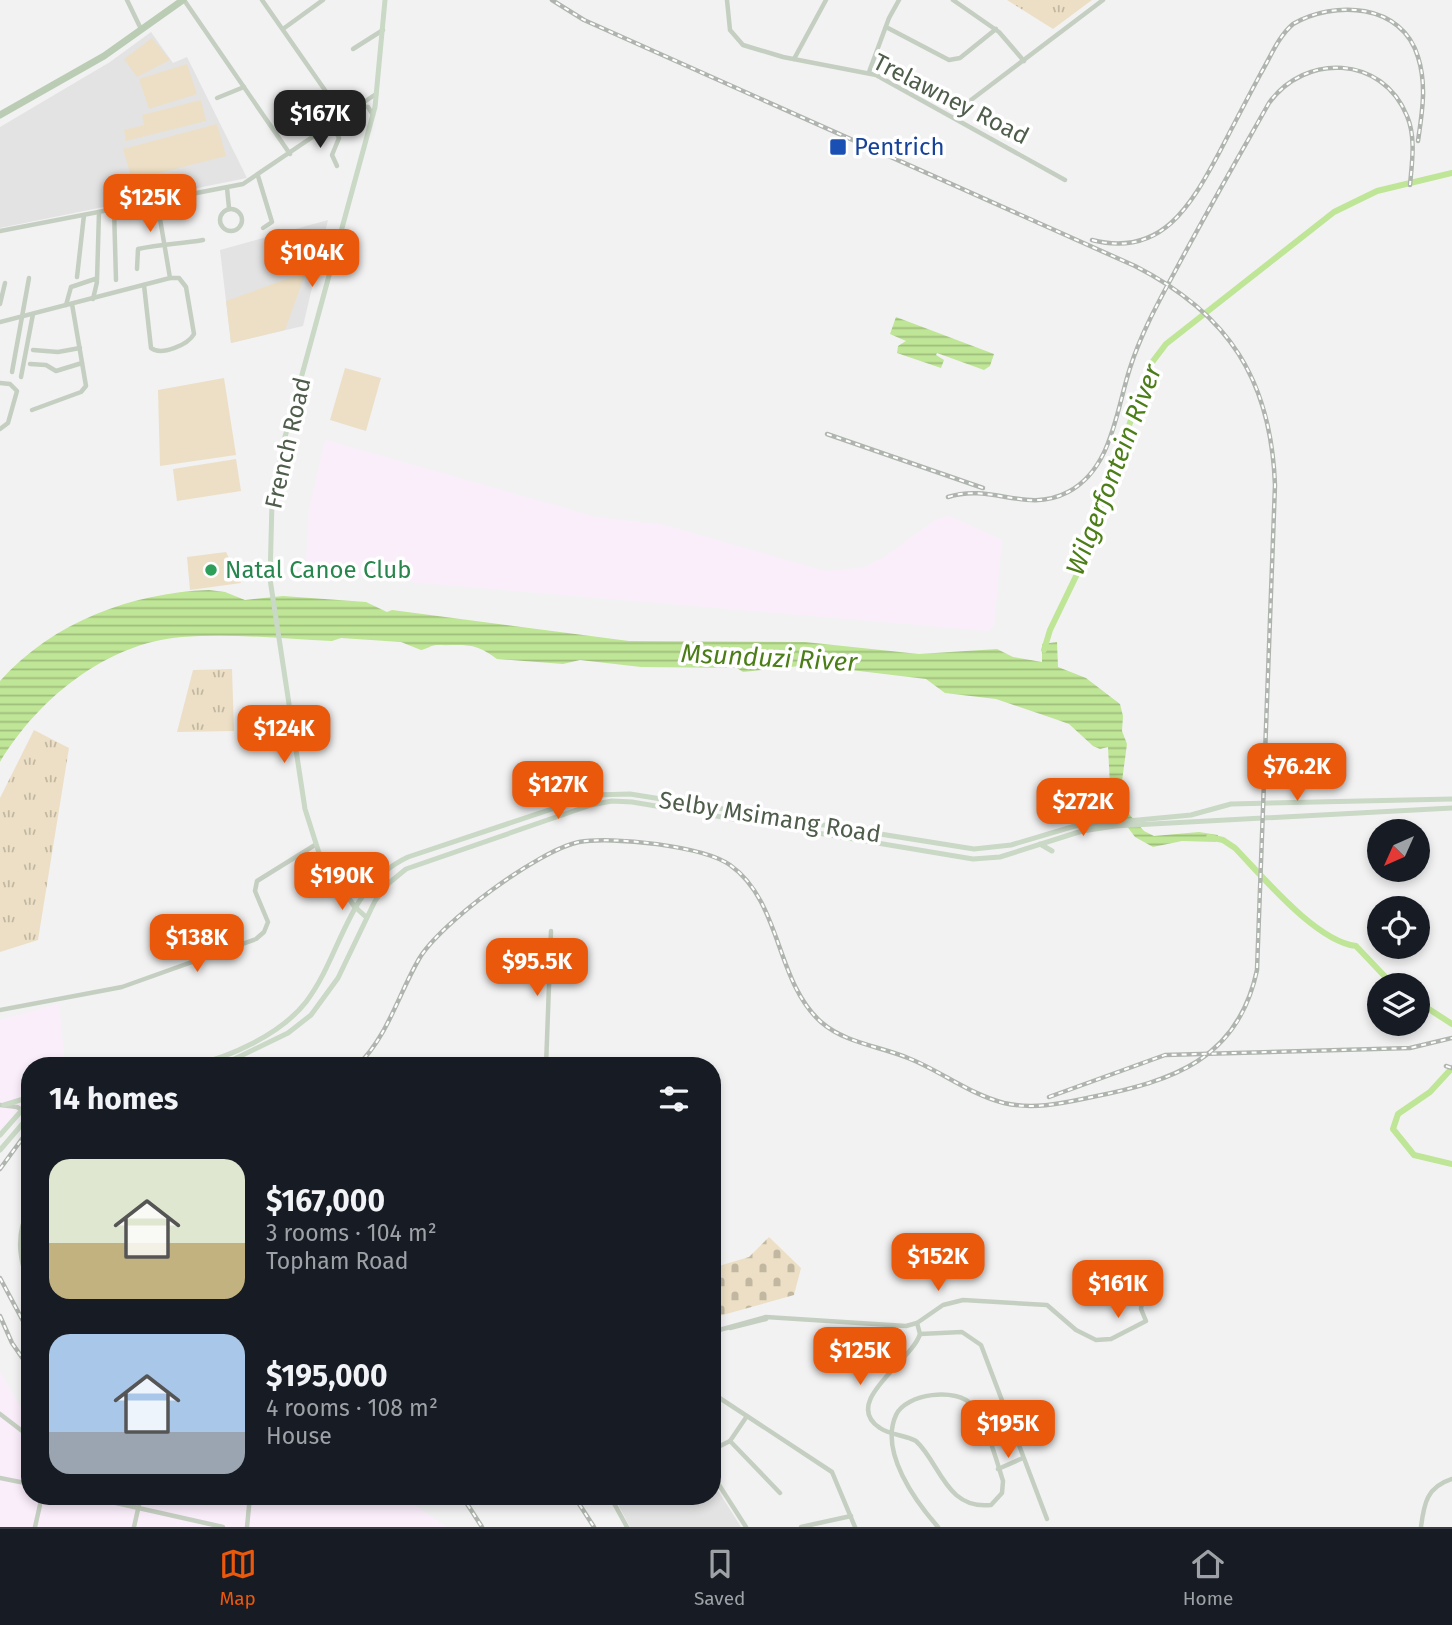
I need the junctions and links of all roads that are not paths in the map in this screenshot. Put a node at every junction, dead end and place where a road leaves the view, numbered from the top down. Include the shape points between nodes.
1 (127, 0) edge
2 (177, 0) edge
3 (183, 0) edge
4 (262, 0) edge
5 (323, 0) edge
6 (385, 0) edge
7 (727, 0) edge
8 (826, 0) edge
9 (899, 0) edge
10 (953, 0) edge
11 (1103, 0) edge
12 (886, 27) junction
13 (140, 28) junction
14 (283, 29) junction
15 (996, 29) junction
16 (383, 30) junction
17 (353, 49) dead end
18 (794, 59) junction
19 (1024, 61) junction
20 (869, 72) junction
21 (244, 87) junction
22 (378, 93) junction
23 (217, 98) dead end
24 (357, 107) junction
25 (0, 113) edge
26 (343, 116) junction
27 (373, 116) junction
28 (955, 117) junction
29 (332, 124) junction
30 (290, 154) junction
31 (337, 166) dead end
32 (258, 176) junction
33 (1065, 180) dead end
34 (227, 188) junction
35 (157, 201) junction
36 (229, 208) junction
37 (114, 209) junction
38 (99, 212) junction
39 (84, 215) junction
40 (263, 228) dead end
41 (0, 231) edge
42 (203, 240) dead end
43 (164, 244) junction
44 (137, 269) dead end
45 (78, 277) dead end
46 (29, 278) dead end
47 (170, 278) junction
48 (97, 280) junction
49 (116, 281) dead end
50 (5, 283) dead end
51 (144, 285) junction
52 (93, 299) junction
53 (0, 304) edge
54 (69, 305) junction
55 (33, 314) junction
56 (21, 317) junction
57 (0, 322) edge
58 (80, 348) junction
59 (33, 350) dead end
60 (82, 363) junction
61 (30, 364) dead end
62 (12, 372) dead end
63 (21, 377) dead end
64 (0, 383) edge
65 (32, 410) dead end
66 (0, 429) edge
67 (1452, 799) edge
68 (1452, 808) edge
69 (1142, 822) junction
70 (1113, 823) junction
71 (1047, 833) junction
72 (1069, 835) junction
73 (1040, 844) junction
74 (315, 845) junction
75 (1052, 851) dead end
76 (340, 886) junction
77 (368, 887) junction
78 (354, 906) junction
79 (366, 917) junction
80 (551, 931) dead end
81 (0, 1010) edge
82 (219, 1057) edge
83 (238, 1057) edge
84 (546, 1057) edge
85 (4, 1105) edge
86 (21, 1111) edge
87 (13, 1119) junction
88 (21, 1126) edge
89 (0, 1135) edge
90 (0, 1150) edge
91 (21, 1234) edge
92 (21, 1255) edge
93 (1142, 1301) dead end
94 (917, 1323) junction
95 (721, 1330) edge
96 (920, 1334) junction
97 (721, 1399) edge
98 (747, 1416) junction
99 (0, 1417) edge
100 (21, 1431) edge
101 (894, 1433) junction
102 (730, 1441) junction
103 (721, 1446) edge
104 (1023, 1458) junction
105 (998, 1469) junction
106 (0, 1478) edge
107 (1452, 1479) edge
108 (21, 1482) edge
109 (721, 1488) edge
110 (780, 1493) dead end
111 (40, 1505) edge
112 (126, 1505) edge
113 (140, 1505) edge
114 (249, 1505) edge
115 (615, 1505) edge
116 (139, 1508) junction
117 (851, 1516) junction
118 (1046, 1519) dead end
119 (35, 1527) edge
120 (134, 1527) edge
121 (223, 1527) edge
122 (247, 1527) edge
123 (627, 1527) edge
124 (746, 1527) edge
125 (802, 1527) edge
126 (855, 1527) edge
127 (938, 1527) edge
128 (1421, 1527) edge

1 - 13 street
2 - 13 main road
3 - 13 main road
3 - 21 street
4 - 14 street
5 - 14 street
6 - 16 main road, French Road
7 - 18 street, Trelawney Road via 728,24 738,42
8 - 18 street
9 - 12 street
10 - 15 street
11 - 19 street
12 - 15 street via 949,60 960,58
12 - 20 street
13 - 25 main road via 104,56
14 - 26 street
15 - 19 street
16 - 17 street
16 - 22 main road, French Road
18 - 20 street, Trelawney Road
19 - 28 street
20 - 28 street, Trelawney Road
21 - 23 street
21 - 30 street
22 - 24 street
22 - 27 main road, French Road
24 - 26 street
24 - 27 street via 368,107
26 - 29 street
27 - 74 main road, French Road via 276,477 269,531 280,652 304,810
28 - 33 street, Trelawney Road
29 - 30 street
29 - 31 street via 339,138 332,155
30 - 32 street
32 - 34 street
32 - 40 street via 272,222
34 - 35 street
34 - 36 street
35 - 37 street
35 - 43 street
36 - 36 street via 237,210 240,226 228,232 221,212
37 - 38 street
37 - 49 street
38 - 39 street
38 - 48 street
39 - 41 street
39 - 45 street
42 - 43 street
43 - 44 street via 138,249
43 - 47 street
46 - 56 street
47 - 51 street
47 - 51 street via 179,278 186,287 194,336 159,351 151,348
48 - 52 street
48 - 54 street via 71,287
50 - 53 street
51 - 52 street
52 - 54 street
54 - 55 street
54 - 58 street
55 - 56 street
55 - 63 street
56 - 57 street
56 - 62 street
58 - 59 street
58 - 60 street
60 - 61 street via 57,371
60 - 65 street via 84,390
64 - 66 street via 17,391 8,423
67 - 69 main road, Selby Msimang Road via 1231,804
68 - 69 main road, Selby Msimang Road
69 - 70 main road, Selby Msimang Road
70 - 71 main road, Selby Msimang Road
70 - 72 main road, Selby Msimang Road
71 - 72 main road
71 - 77 main road, Selby Msimang Road via 999,848 974,849 612,793 581,799 408,857
72 - 73 main road, Selby Msimang Road
73 - 75 main road
73 - 79 main road, Selby Msimang Road via 1000,857 973,859 612,801 414,865 389,883
74 - 76 main road, French Road
74 - 81 street via 257,881 255,891 268,922 256,939 122,987
76 - 77 main road
76 - 78 main road, French Road
77 - 78 main road, Selby Msimang Road
78 - 79 main road, French Road
78 - 82 main road, Selby Msimang Road via 320,979 299,1010 270,1033
79 - 83 main road, Selby Msimang Road via 338,978 311,1015
80 - 84 street
85 - 87 main road
86 - 87 main road
87 - 89 main road
88 - 90 main road
91 - 92 street
93 - 94 street via 1146,1321 1111,1339 1085,1337 1047,1305 963,1300 943,1305
94 - 95 street via 901,1326 770,1317
94 - 96 street
96 - 101 street via 913,1350 868,1399 871,1419
96 - 104 street via 962,1332 977,1340
97 - 98 street
98 - 102 street
98 - 117 street via 832,1472
99 - 100 street
101 - 105 street via 916,1441 941,1480 970,1502 987,1505 998,1500 1003,1488
101 - 105 street via 894,1419 901,1408 938,1394 954,1394 973,1406
101 - 127 street via 902,1479
102 - 103 street
102 - 110 street
104 - 105 street
104 - 118 street
106 - 108 street
107 - 128 street via 1431,1490
109 - 124 street
111 - 119 street
112 - 116 street
113 - 116 street
114 - 122 street
115 - 123 street
116 - 120 street
116 - 121 street
117 - 125 street
117 - 126 street

